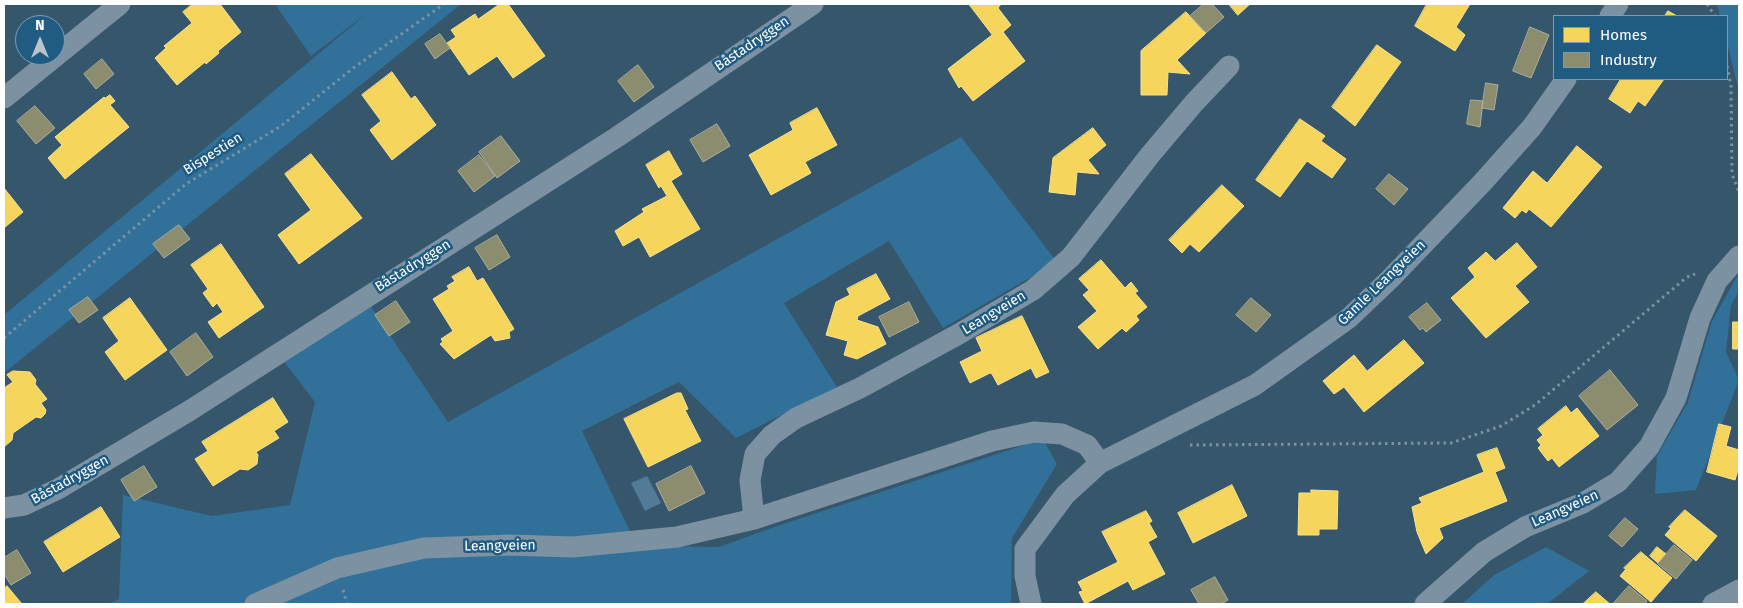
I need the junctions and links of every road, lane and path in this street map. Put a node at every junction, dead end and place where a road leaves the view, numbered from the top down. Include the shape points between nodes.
1 (120, 4) edge
2 (444, 4) edge
3 (813, 4) edge
4 (1618, 4) edge
5 (1707, 4) edge
6 (1611, 15) edge
7 (1714, 15) edge
8 (1230, 66) dead end
9 (1728, 71) edge
10 (1565, 80) edge
11 (4, 98) edge
12 (1739, 192) edge
13 (1733, 262) edge
14 (4, 338) edge
15 (1158, 435) junction
16 (1100, 463) junction
17 (4, 508) edge
18 (754, 519) junction
19 (1739, 590) edge
20 (255, 604) edge
21 (1031, 604) edge
22 (1425, 604) edge
23 (1713, 604) edge

1 - 11 street
2 - 14 path, Bispestien via 352,69 281,126 186,184
3 - 17 street, Båstadryggen via 617,137 188,411 58,489 24,505
4 - 6 street
5 - 7 path
8 - 18 street, Leangveien via 1150,155 1071,258 1033,290 876,379 796,418 772,435 755,454 750,480
9 - 12 path via 1732,174
10 - 15 street, Gamle Leangveien via 1532,127 1482,183 1349,318 1255,385
13 - 15 path via 1687,277 1535,405 1500,426 1451,443 1164,445
13 - 22 street, Leangveien via 1717,280 1700,318 1676,398 1649,447 1618,482 1583,503 1525,527 1484,552
15 - 16 street, Gamle Leangveien
16 - 18 street, Leangveien via 1087,445 1062,434 1034,432 992,441
16 - 21 street via 1064,495 1025,549 1025,576
18 - 20 street, Leangveien via 677,537 572,547 510,544 424,548 337,568
19 - 23 street

